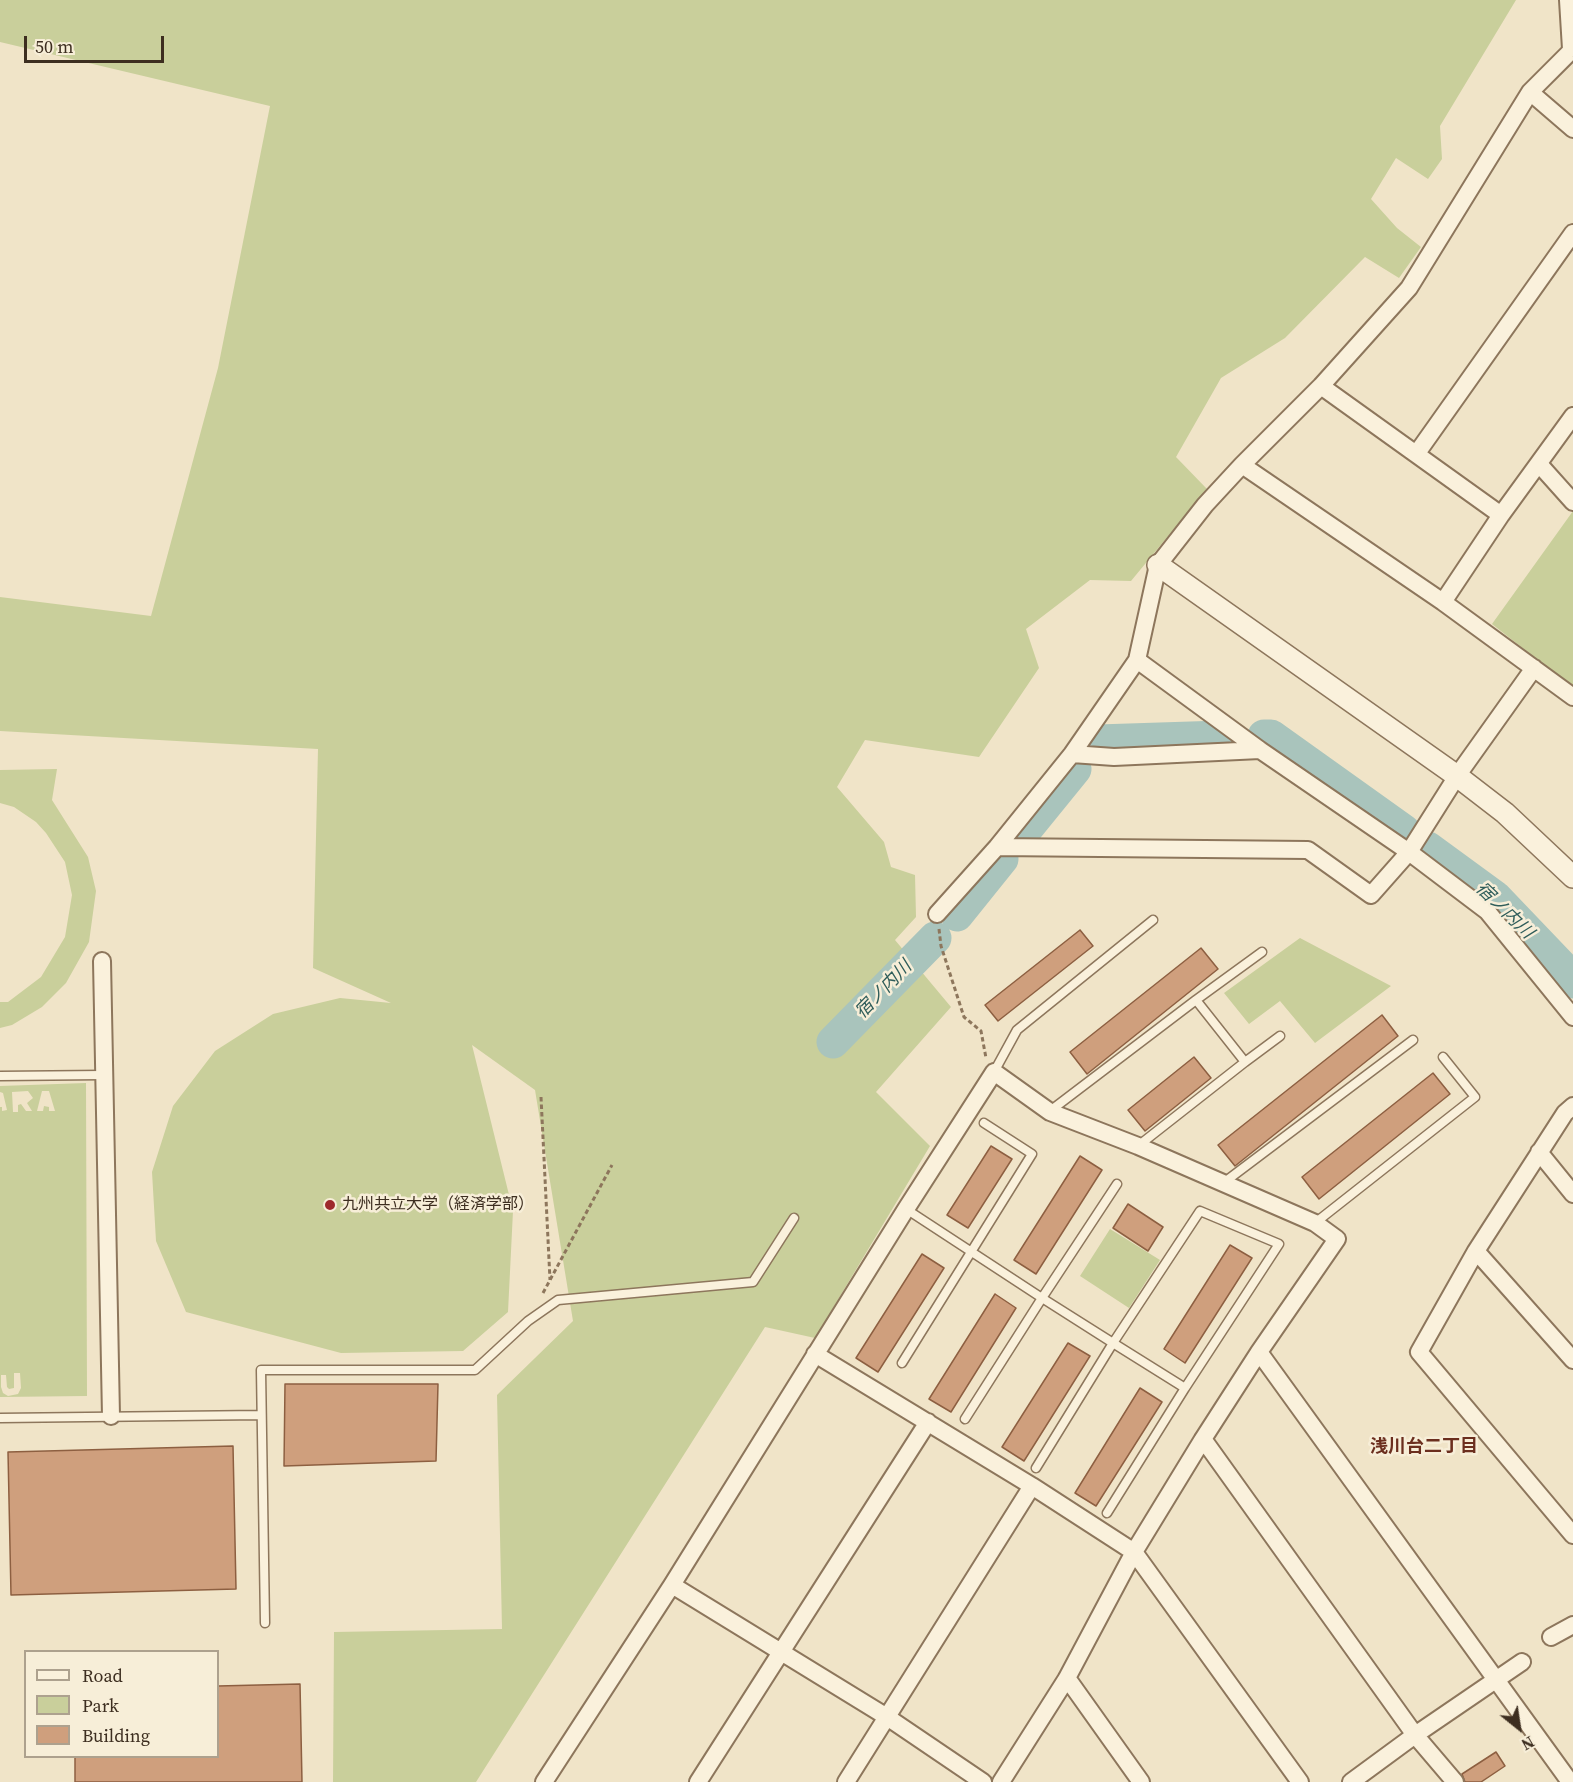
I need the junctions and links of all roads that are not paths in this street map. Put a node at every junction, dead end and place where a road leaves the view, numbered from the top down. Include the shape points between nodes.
1 (1568, 0) edge
2 (1572, 49) edge
3 (1530, 92) junction
4 (1573, 129) edge
5 (1573, 233) edge
6 (1321, 386) junction
7 (1573, 416) edge
8 (1417, 453) junction
9 (1539, 464) junction
10 (1242, 465) junction
11 (1573, 502) edge
12 (1501, 515) junction
13 (1158, 565) junction
14 (1443, 602) junction
15 (1137, 660) junction
16 (1534, 668) junction
17 (1573, 697) edge
18 (1260, 750) junction
19 (1072, 754) junction
20 (1457, 776) junction
21 (997, 847) junction
22 (1409, 852) junction
23 (1573, 877) edge
24 (937, 914) dead end
25 (1153, 920) dead end
26 (1262, 952) dead end
27 (102, 961) dead end
28 (1196, 1000) junction
29 (1573, 1017) edge
30 (1280, 1036) dead end
31 (1413, 1040) dead end
32 (1443, 1057) dead end
33 (1245, 1062) junction
34 (994, 1072) junction
35 (103, 1075) junction
36 (0, 1076) edge
37 (1573, 1106) edge
38 (1050, 1112) junction
39 (984, 1124) dead end
40 (1138, 1146) junction
41 (1539, 1152) junction
42 (1117, 1184) dead end
43 (1222, 1184) junction
44 (1573, 1194) edge
45 (906, 1209) junction
46 (794, 1218) dead end
47 (1315, 1223) junction
48 (1476, 1251) junction
49 (972, 1252) junction
50 (1042, 1298) junction
51 (1113, 1343) junction
52 (1259, 1352) junction
53 (815, 1354) junction
54 (1573, 1360) edge
55 (902, 1363) dead end
56 (1185, 1388) junction
57 (261, 1414) junction
58 (111, 1416) junction
59 (0, 1418) edge
60 (965, 1419) dead end
61 (928, 1422) junction
62 (1203, 1439) junction
63 (1035, 1468) dead end
64 (1032, 1486) junction
65 (1107, 1513) dead end
66 (1573, 1535) edge
67 (1134, 1552) junction
68 (672, 1585) junction
69 (265, 1623) dead end
70 (1573, 1624) edge
71 (1551, 1637) dead end
72 (781, 1651) junction
73 (1522, 1662) dead end
74 (1066, 1678) junction
75 (1495, 1680) junction
76 (887, 1717) junction
77 (1414, 1735) junction
78 (544, 1782) edge
79 (698, 1782) edge
80 (846, 1782) edge
81 (983, 1782) edge
82 (1001, 1782) edge
83 (1141, 1782) edge
84 (1300, 1782) edge
85 (1351, 1782) edge
86 (1455, 1782) edge
87 (1570, 1782) edge

1 - 2 street
2 - 3 street
3 - 4 street
3 - 6 street via 1408,288
5 - 8 street
6 - 8 street
6 - 10 street
7 - 9 street
8 - 12 street
9 - 11 street
9 - 12 street
10 - 13 street
10 - 14 street
12 - 14 street
13 - 15 street
13 - 20 street
14 - 16 street
15 - 18 street
15 - 19 street
16 - 17 street
16 - 20 street
18 - 19 street via 1114,757
18 - 22 street
19 - 21 street
20 - 22 street
20 - 23 street via 1505,813
21 - 22 street via 1308,850 1371,896
21 - 24 street
22 - 29 street via 1488,911
25 - 34 lane via 1017,1030
26 - 28 lane
27 - 35 street
28 - 33 lane
28 - 38 lane
30 - 33 lane
31 - 43 lane
32 - 47 lane via 1475,1096
33 - 40 lane
34 - 38 street
34 - 45 street
35 - 36 lane
35 - 58 street
37 - 41 street
38 - 40 street
39 - 49 lane via 1032,1154
40 - 43 street
41 - 44 street
41 - 48 street
42 - 50 lane
43 - 47 street
45 - 49 lane
45 - 53 street
46 - 57 lane via 753,1282 558,1300 528,1321 475,1370 261,1370
47 - 52 street via 1337,1239
48 - 54 street
48 - 66 street via 1419,1352
49 - 50 lane
49 - 55 lane
50 - 51 lane
50 - 60 lane
51 - 56 lane
51 - 56 lane via 1200,1211 1279,1244
51 - 63 lane
52 - 62 street
52 - 75 street
53 - 61 street
53 - 68 street
56 - 65 lane
57 - 58 lane
57 - 69 lane
58 - 59 lane
61 - 64 street
61 - 72 street
62 - 67 street
62 - 77 street
64 - 67 street
64 - 76 street
67 - 74 street
67 - 84 street
68 - 72 street
68 - 78 street
70 - 71 street
72 - 76 street
72 - 79 street
73 - 75 street
74 - 82 street
74 - 83 street
75 - 77 street
75 - 87 street
76 - 80 street
76 - 81 street
77 - 85 street
77 - 86 street

